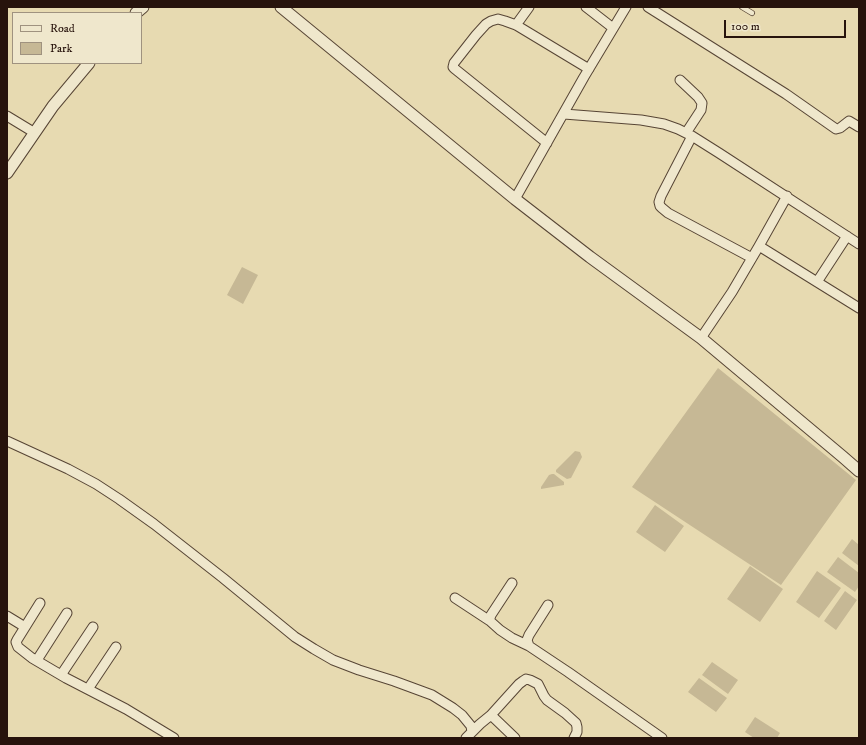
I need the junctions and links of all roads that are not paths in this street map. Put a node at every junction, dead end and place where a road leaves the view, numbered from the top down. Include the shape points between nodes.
1 (281, 7) edge
2 (529, 7) edge
3 (586, 7) edge
4 (626, 7) edge
5 (639, 7) edge
6 (648, 7) edge
7 (742, 7) edge
8 (752, 13) dead end
9 (516, 25) junction
10 (666, 26) dead end
11 (613, 28) junction
12 (88, 64) edge
13 (589, 69) junction
14 (680, 80) dead end
15 (564, 114) junction
16 (7, 116) edge
17 (859, 127) edge
18 (35, 133) junction
19 (689, 135) junction
20 (547, 143) junction
21 (7, 173) edge
22 (787, 196) junction
23 (515, 200) junction
24 (847, 236) junction
25 (859, 244) edge
26 (759, 246) junction
27 (752, 258) junction
28 (817, 282) junction
29 (859, 308) edge
30 (701, 338) junction
31 (7, 441) edge
32 (859, 471) edge
33 (512, 583) dead end
34 (455, 598) dead end
35 (40, 603) dead end
36 (548, 605) dead end
37 (67, 613) dead end
38 (7, 616) edge
39 (490, 621) junction
40 (25, 627) junction
41 (93, 627) dead end
42 (528, 646) junction
43 (116, 647) dead end
44 (36, 660) junction
45 (61, 675) junction
46 (88, 689) junction
47 (491, 715) junction
48 (469, 735) edge
49 (174, 738) edge
50 (515, 738) edge
51 (574, 738) edge
52 (662, 738) edge

1 - 23 street
2 - 9 street
3 - 11 street
4 - 11 street
5 - 10 street
6 - 17 street via 786,94 836,129 849,121
7 - 8 lane
9 - 13 street
9 - 20 street via 498,19 486,24 453,67
11 - 13 street
12 - 18 street via 53,106
13 - 15 street
14 - 19 street via 702,103
15 - 19 street via 641,120 664,124
15 - 20 street
16 - 18 street
18 - 21 street
19 - 22 street
19 - 27 street via 661,196 660,206 668,213
20 - 23 street
22 - 24 street
22 - 26 street
23 - 30 street
24 - 25 street
24 - 28 street
26 - 27 street
26 - 28 street
27 - 30 street
28 - 29 street
30 - 32 street
31 - 48 street via 68,469 120,499 314,650 359,670 432,695 454,708 471,726
33 - 39 street via 491,615
34 - 39 street
35 - 40 street
36 - 42 street via 529,635
37 - 44 street
38 - 40 street
39 - 42 street via 512,638
40 - 44 street via 16,645
41 - 45 street
42 - 52 street
43 - 46 street
44 - 45 street
45 - 46 street
46 - 49 street
47 - 48 street
47 - 50 street
47 - 51 street via 519,684 526,679 530,680 538,684 547,700 576,723 578,727

